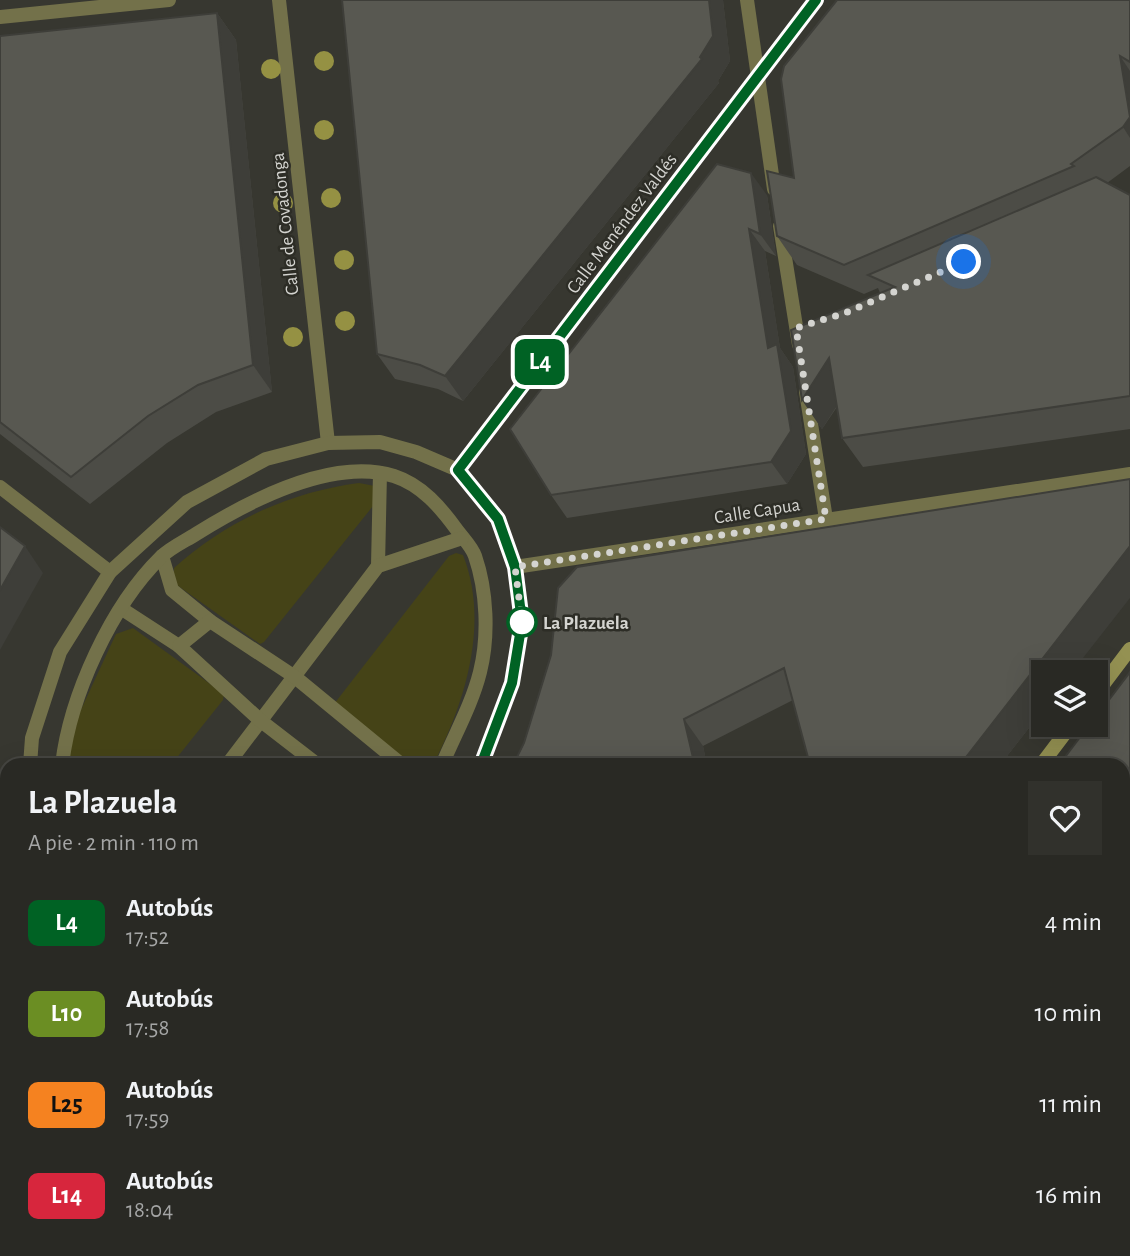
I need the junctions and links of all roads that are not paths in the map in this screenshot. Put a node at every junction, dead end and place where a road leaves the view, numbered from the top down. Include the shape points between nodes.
1 (169, 0) edge
2 (279, 0) edge
3 (747, 0) edge
4 (816, 0) edge
5 (0, 17) edge
6 (757, 74) junction
7 (800, 356) edge
8 (805, 383) edge
9 (328, 443) junction
10 (458, 470) junction
11 (380, 473) junction
12 (1130, 474) edge
13 (0, 487) edge
14 (826, 519) junction
15 (462, 538) junction
16 (162, 556) junction
17 (378, 566) junction
18 (515, 567) junction
19 (110, 572) junction
20 (122, 609) junction
21 (210, 621) junction
22 (179, 646) junction
23 (1130, 649) edge
24 (295, 677) junction
25 (1108, 678) edge
26 (261, 721) junction
27 (1062, 737) edge
28 (31, 758) edge
29 (64, 758) edge
30 (233, 758) edge
31 (309, 758) edge
32 (393, 758) edge
33 (445, 758) edge
34 (484, 758) edge
35 (1046, 758) edge

1 - 5 street
2 - 9 street, Calle de Covadonga
3 - 6 street
4 - 6 street, Calle Menéndez Valdés
6 - 7 street via 801,327
6 - 10 street, Calle Menéndez Valdés
8 - 14 street
9 - 10 street via 380,442
9 - 19 street via 266,459 187,502
10 - 18 street via 498,519
11 - 15 street via 417,487
11 - 16 street via 320,477 265,495
11 - 17 street
12 - 14 street, Calle Capua
13 - 19 street
14 - 18 street, Calle Capua
15 - 17 street
15 - 33 street via 475,554 485,622 481,670
16 - 20 street
16 - 21 street via 172,590
17 - 24 street
18 - 34 street via 522,622 512,683
19 - 28 street via 61,652 32,738
20 - 22 street
20 - 29 street via 101,643 77,703
21 - 22 street
21 - 24 street
22 - 26 street
23 - 25 street
24 - 26 street
24 - 32 street
26 - 30 street
26 - 31 street
27 - 35 street

